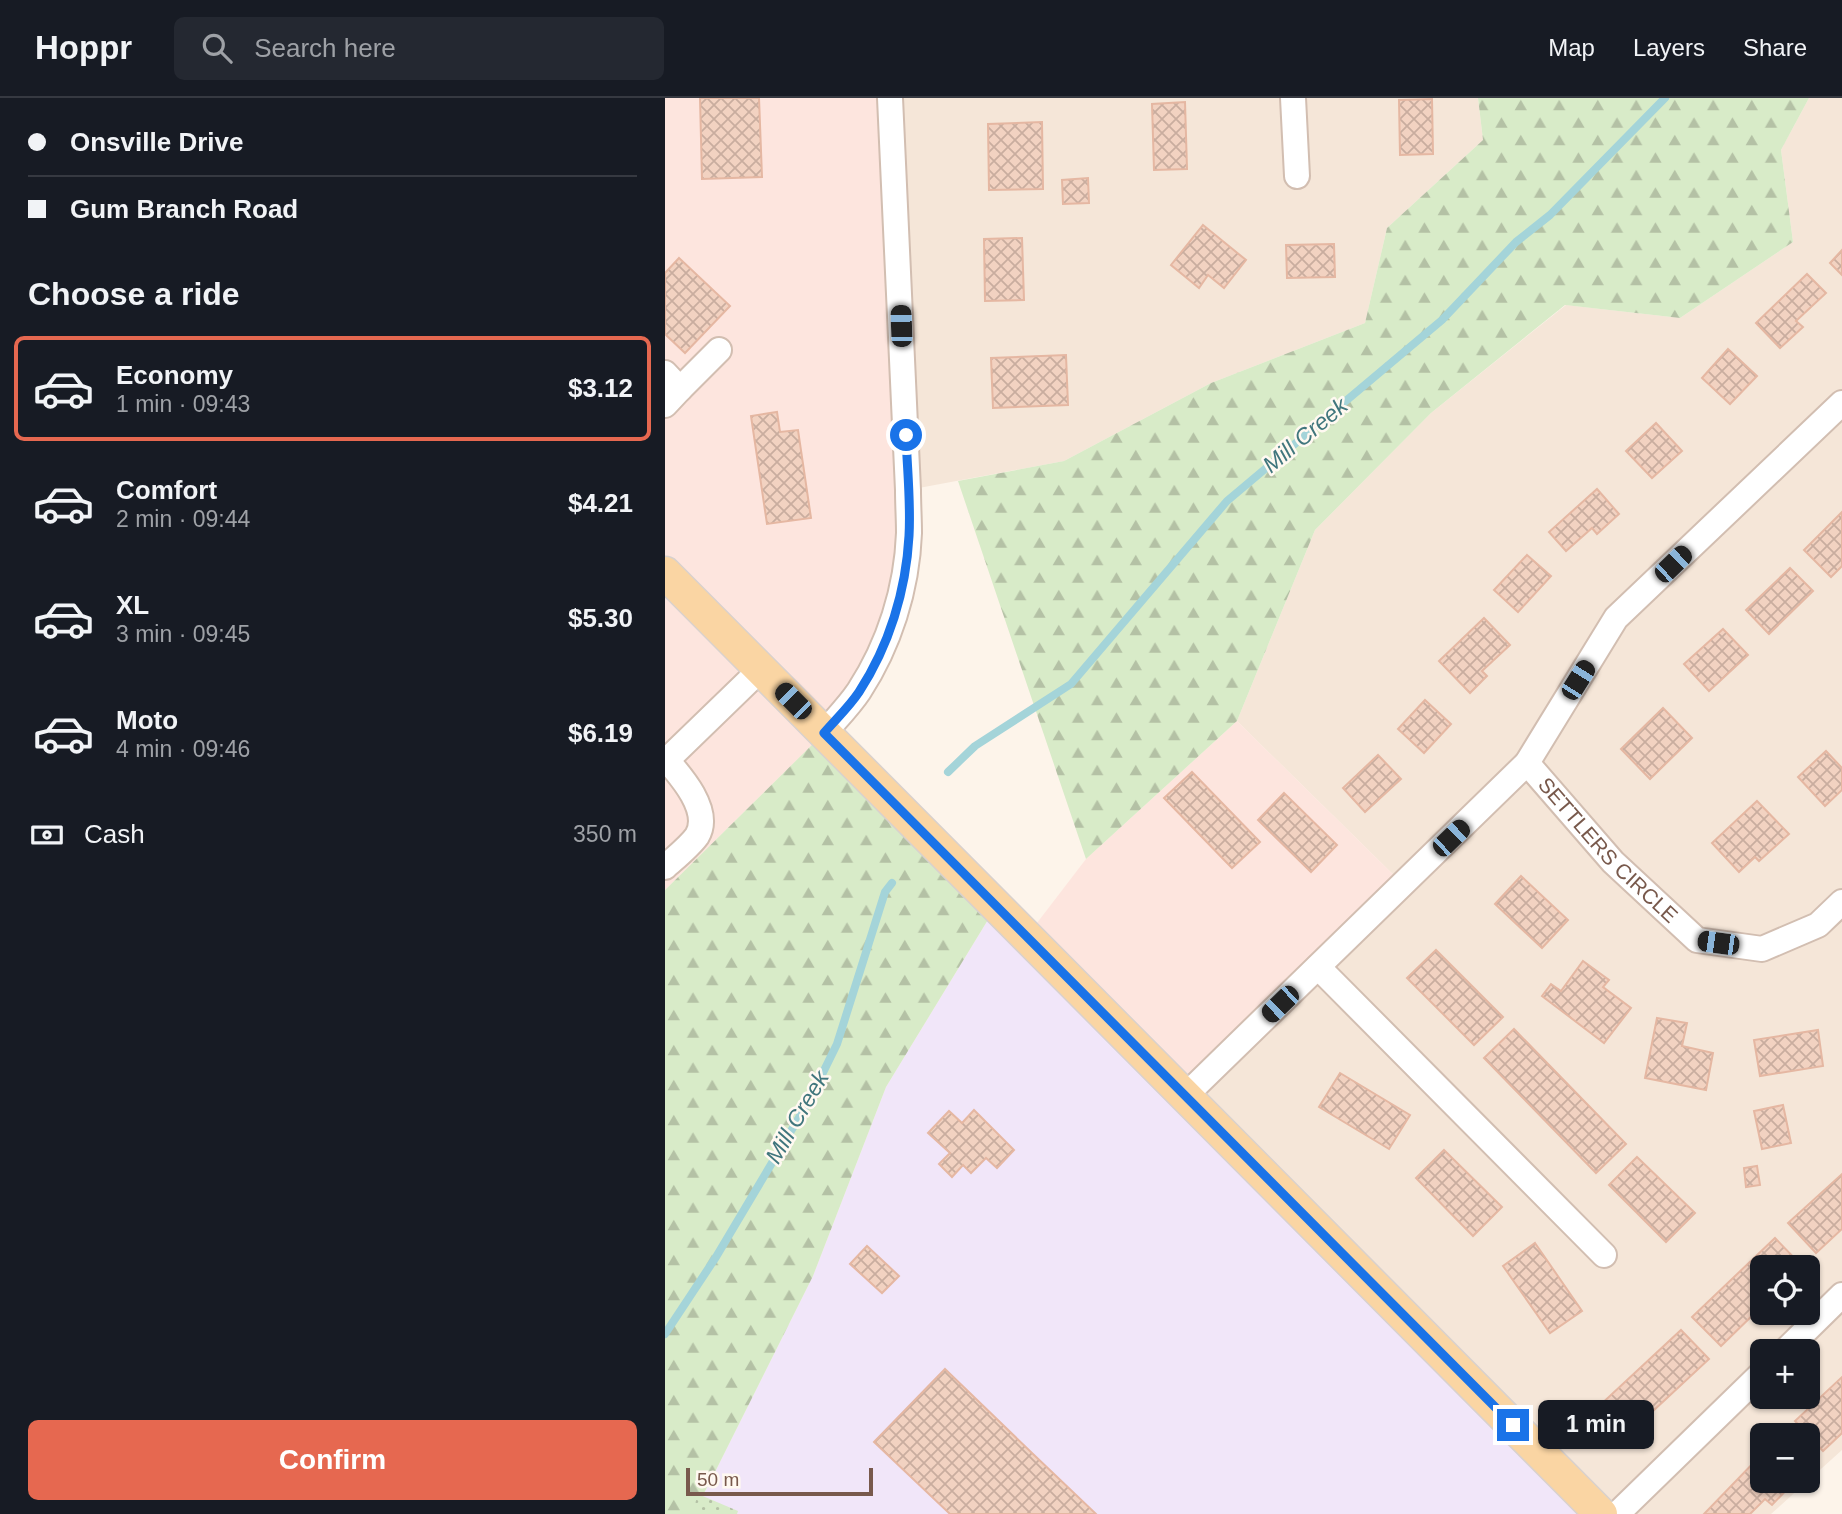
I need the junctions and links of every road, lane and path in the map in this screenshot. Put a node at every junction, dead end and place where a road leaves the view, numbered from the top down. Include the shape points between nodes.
1 (890, 98) edge
2 (1293, 98) edge
3 (1297, 176) dead end
4 (719, 350) dead end
5 (670, 389) edge
6 (1842, 403) edge
7 (665, 573) edge
8 (761, 669) junction
9 (824, 733) junction
10 (666, 760) edge
11 (1527, 763) junction
12 (665, 867) edge
13 (1842, 902) edge
14 (1318, 967) junction
15 (1186, 1096) junction
16 (1604, 1255) dead end
17 (1842, 1295) edge
18 (1797, 1339) edge
19 (1750, 1385) edge
20 (1601, 1514) edge
21 (1617, 1514) edge

1 - 9 street via 908,490 907,563 875,664
2 - 3 street
4 - 5 street
6 - 11 street, SETTLERS CIRCLE via 1616,618
7 - 8 main road
8 - 9 main road
8 - 10 street
9 - 15 main road
10 - 12 street via 692,792 701,824 696,837
11 - 13 street, SETTLERS CIRCLE via 1613,862 1697,940 1762,949 1818,925
11 - 14 street, SETTLERS CIRCLE
14 - 15 street, SETTLERS CIRCLE
14 - 16 street
15 - 20 main road
17 - 18 street
19 - 21 street

